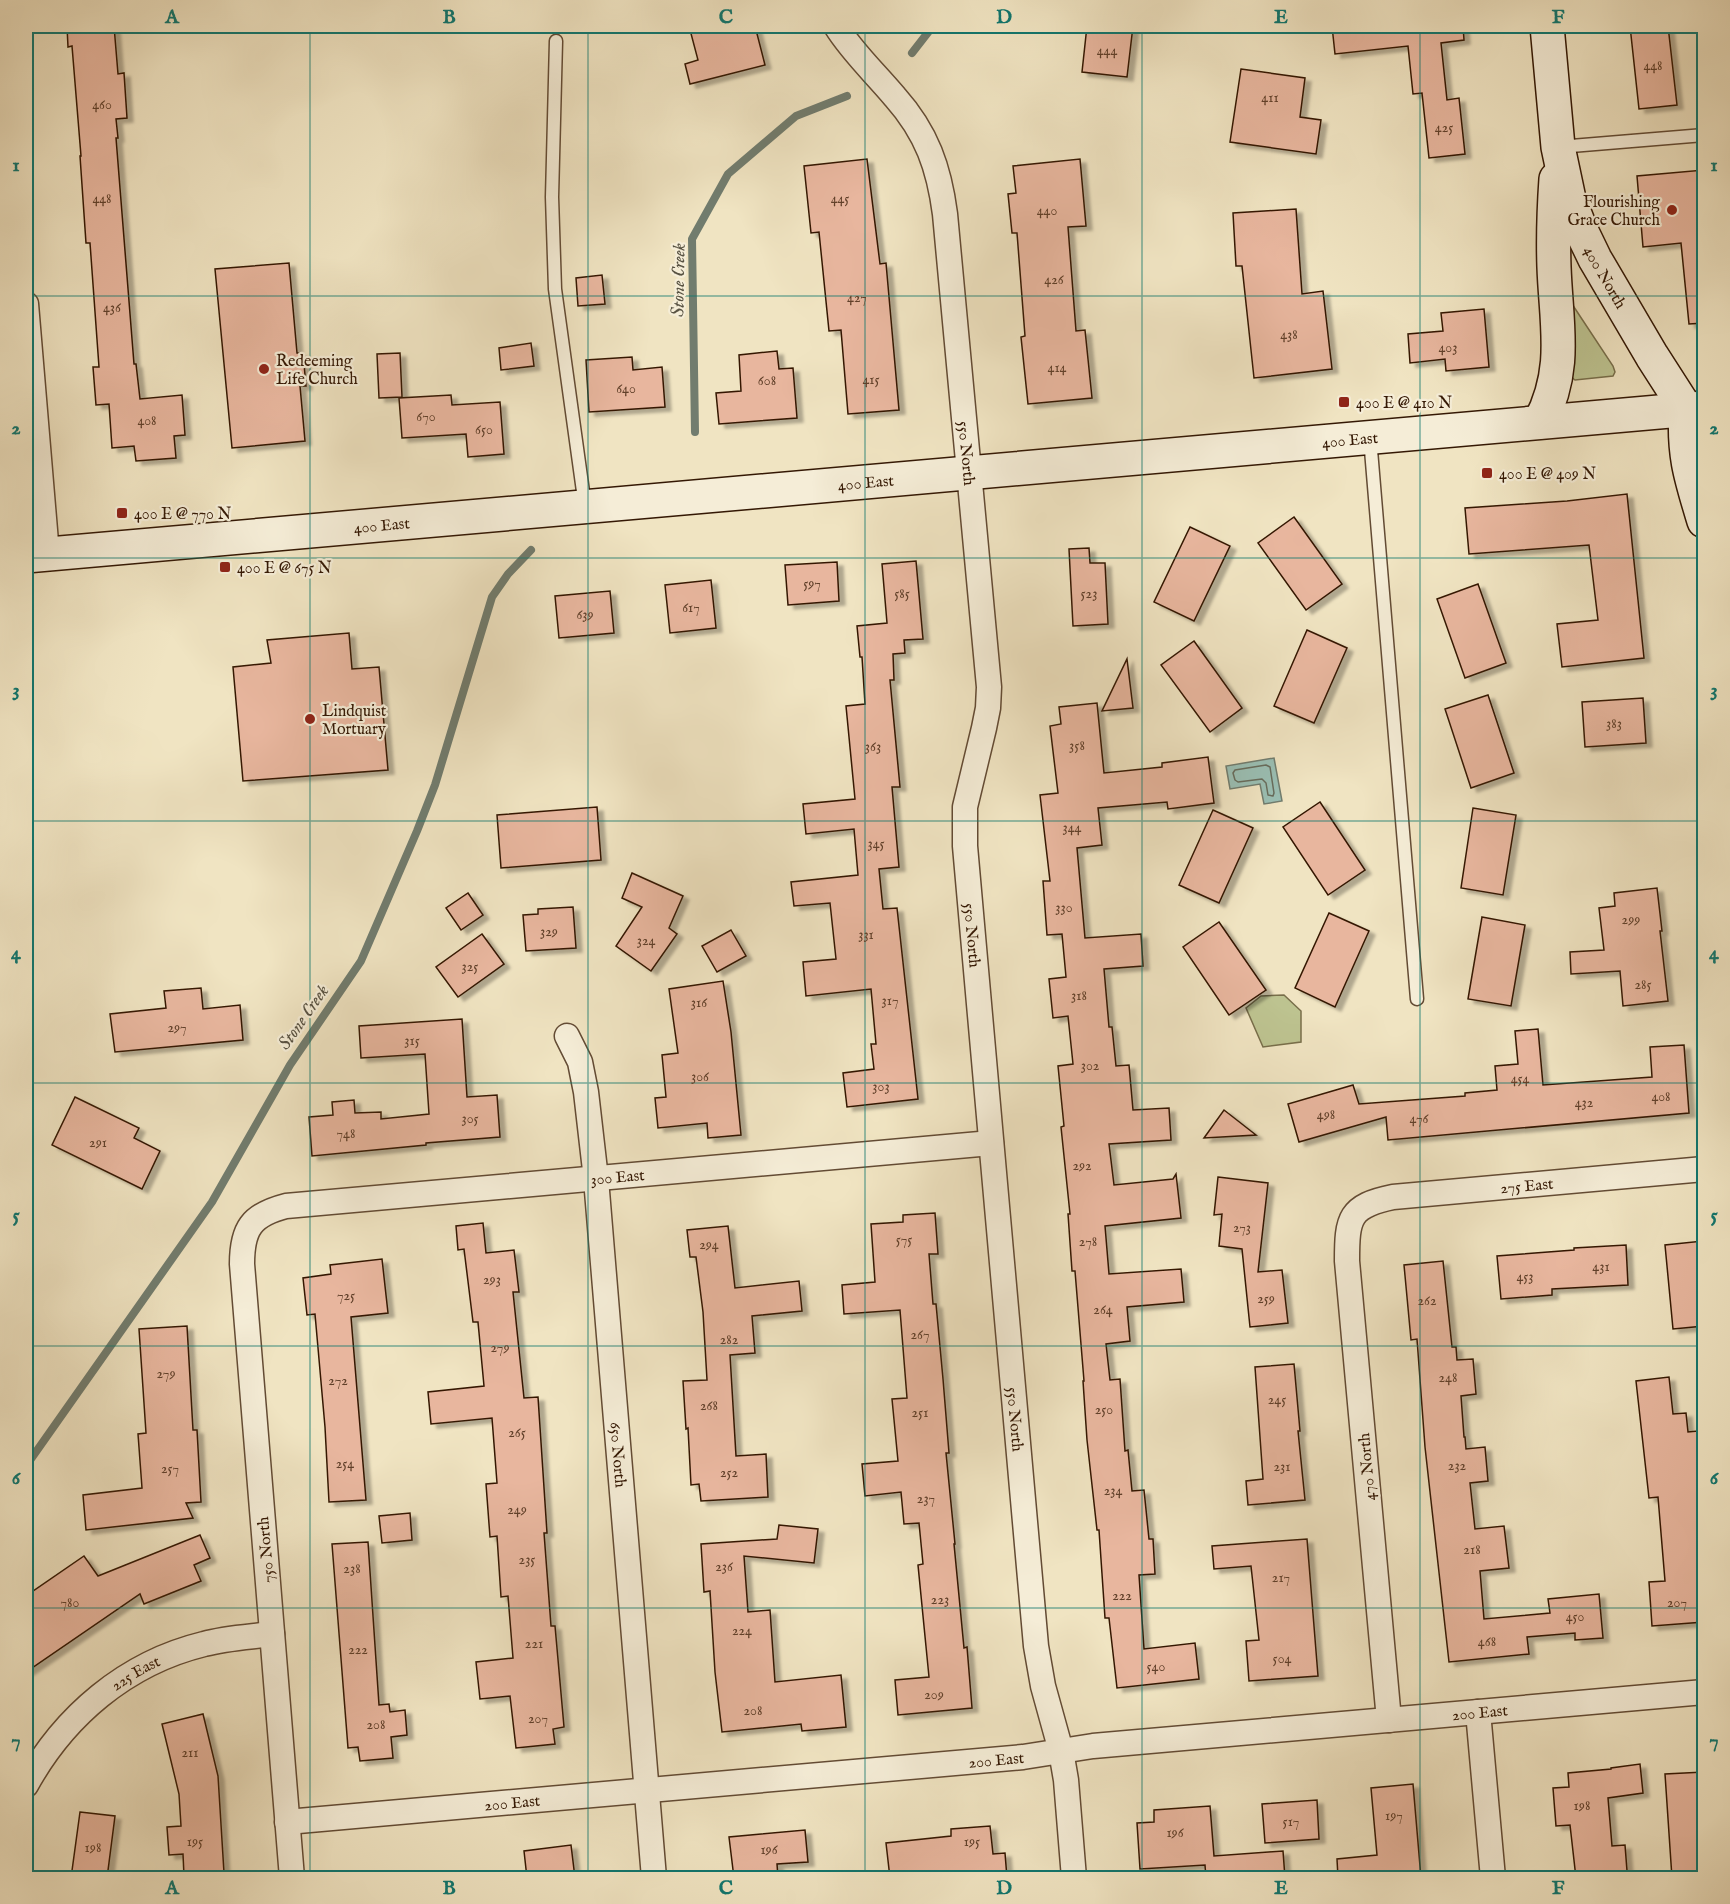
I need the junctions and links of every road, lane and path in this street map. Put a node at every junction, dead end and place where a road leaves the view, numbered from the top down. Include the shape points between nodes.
1 (836, 26) edge
2 (1547, 26) edge
3 (556, 42) dead end
4 (1704, 135) edge
5 (1558, 147) junction
6 (26, 304) edge
7 (1698, 413) edge
8 (1540, 422) junction
9 (1370, 438) junction
10 (968, 474) junction
11 (585, 507) junction
12 (1704, 521) edge
13 (36, 555) edge
14 (1417, 999) dead end
15 (567, 1036) dead end
16 (991, 1143) junction
17 (1704, 1169) edge
18 (596, 1179) junction
19 (1352, 1215) joint
20 (251, 1224) joint
21 (272, 1634) junction
22 (1704, 1692) edge
23 (1478, 1712) junction
24 (1389, 1720) junction
25 (1061, 1751) junction
26 (30, 1778) edge
27 (647, 1790) junction
28 (287, 1822) junction
29 (292, 1878) edge
30 (654, 1878) edge
31 (1074, 1878) edge
32 (1493, 1878) edge

1 - 10 street, 550 North via 909,113 938,171
2 - 5 main road, 400 North
3 - 11 lane via 552,197 555,289
4 - 5 lane
5 - 7 main road, 400 North via 1569,199 1595,260 1652,356
5 - 8 main road via 1554,265 1559,360 1553,393
6 - 13 street
7 - 8 main road, 400 East
7 - 12 main road via 1684,434 1686,460
8 - 9 main road, 400 East
9 - 10 main road, 400 East
9 - 14 lane
10 - 11 main road, 400 East
10 - 16 street, 550 North via 989,687 964,827
11 - 13 main road, 400 East
15 - 18 street, 650 North via 580,1062
16 - 18 street, 300 East
16 - 25 street, 550 North via 1036,1646
17 - 19 street, 275 East via 1393,1197 1362,1206
18 - 20 street, 300 East via 286,1206 260,1215
18 - 27 street, 650 North
19 - 24 street, 470 North via 1347,1261
20 - 21 street, 750 North via 245,1235 242,1264
21 - 26 street, 225 East via 204,1644 140,1668 114,1684 69,1723
21 - 28 street, 750 North
22 - 23 street, 200 East
23 - 24 street, 200 East
23 - 32 street
24 - 25 street, 200 East
25 - 27 street, 200 East
25 - 31 street, 550 North
27 - 28 street, 200 East
27 - 30 street, 650 North
28 - 29 street, 750 North

